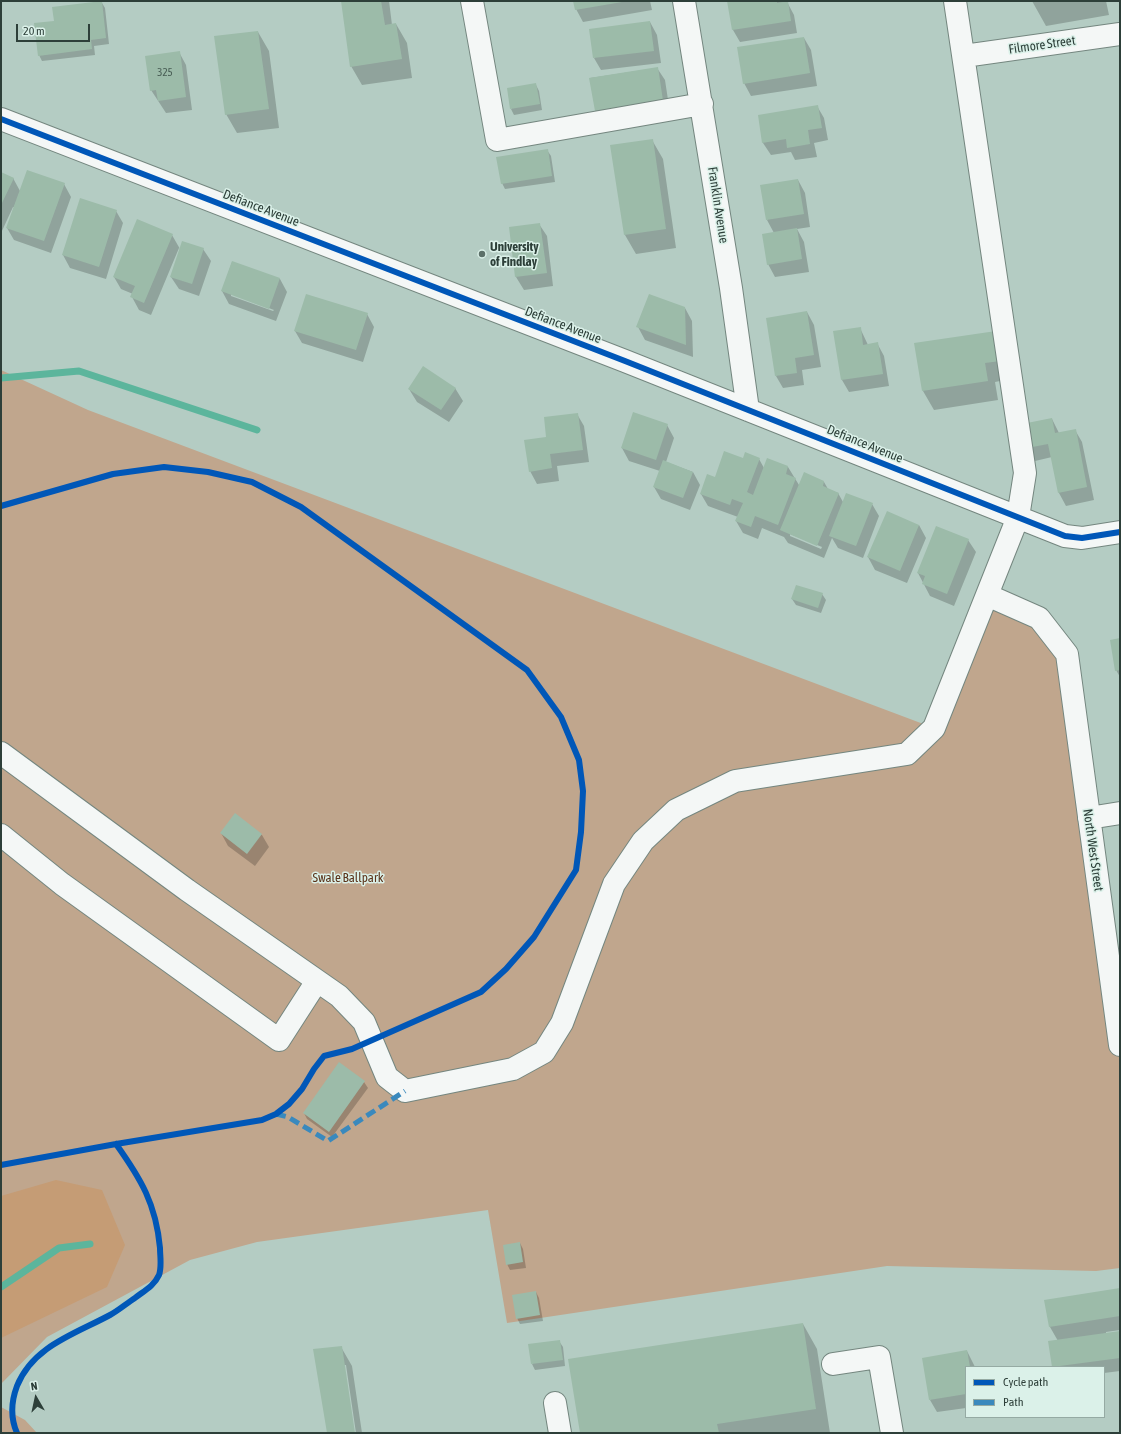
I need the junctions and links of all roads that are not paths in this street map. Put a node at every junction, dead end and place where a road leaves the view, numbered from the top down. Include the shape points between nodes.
1 (472, 1) edge
2 (684, 1) edge
3 (955, 1) edge
4 (1120, 34) edge
5 (964, 56) junction
6 (702, 104) junction
7 (1, 119) edge
8 (748, 410) junction
9 (1018, 517) junction
10 (1120, 532) edge
11 (987, 596) junction
12 (1, 753) edge
13 (1120, 813) edge
14 (1089, 818) junction
15 (1, 835) edge
16 (317, 981) junction
17 (1120, 1044) edge
18 (833, 1364) dead end
19 (555, 1403) dead end
20 (560, 1433) edge
21 (892, 1433) edge

1 - 6 street via 496,140
2 - 6 street, Franklin Avenue
3 - 5 street
4 - 5 street, Filmore Street
5 - 9 street via 1026,473
6 - 8 street, Franklin Avenue
7 - 8 street, Defiance Avenue
8 - 9 street, Defiance Avenue
9 - 10 street, Defiance Avenue via 1066,536 1082,538
9 - 11 street
11 - 14 street, North West Street via 1039,618 1067,654
11 - 16 street via 934,728 907,754 735,782 676,810 643,841 614,884 562,1023 544,1052 513,1069 405,1091 387,1077 364,1022 339,996
12 - 16 street via 187,890
13 - 14 street
14 - 17 street, North West Street
15 - 16 street via 62,884 279,1040
18 - 21 street via 879,1357
19 - 20 street

